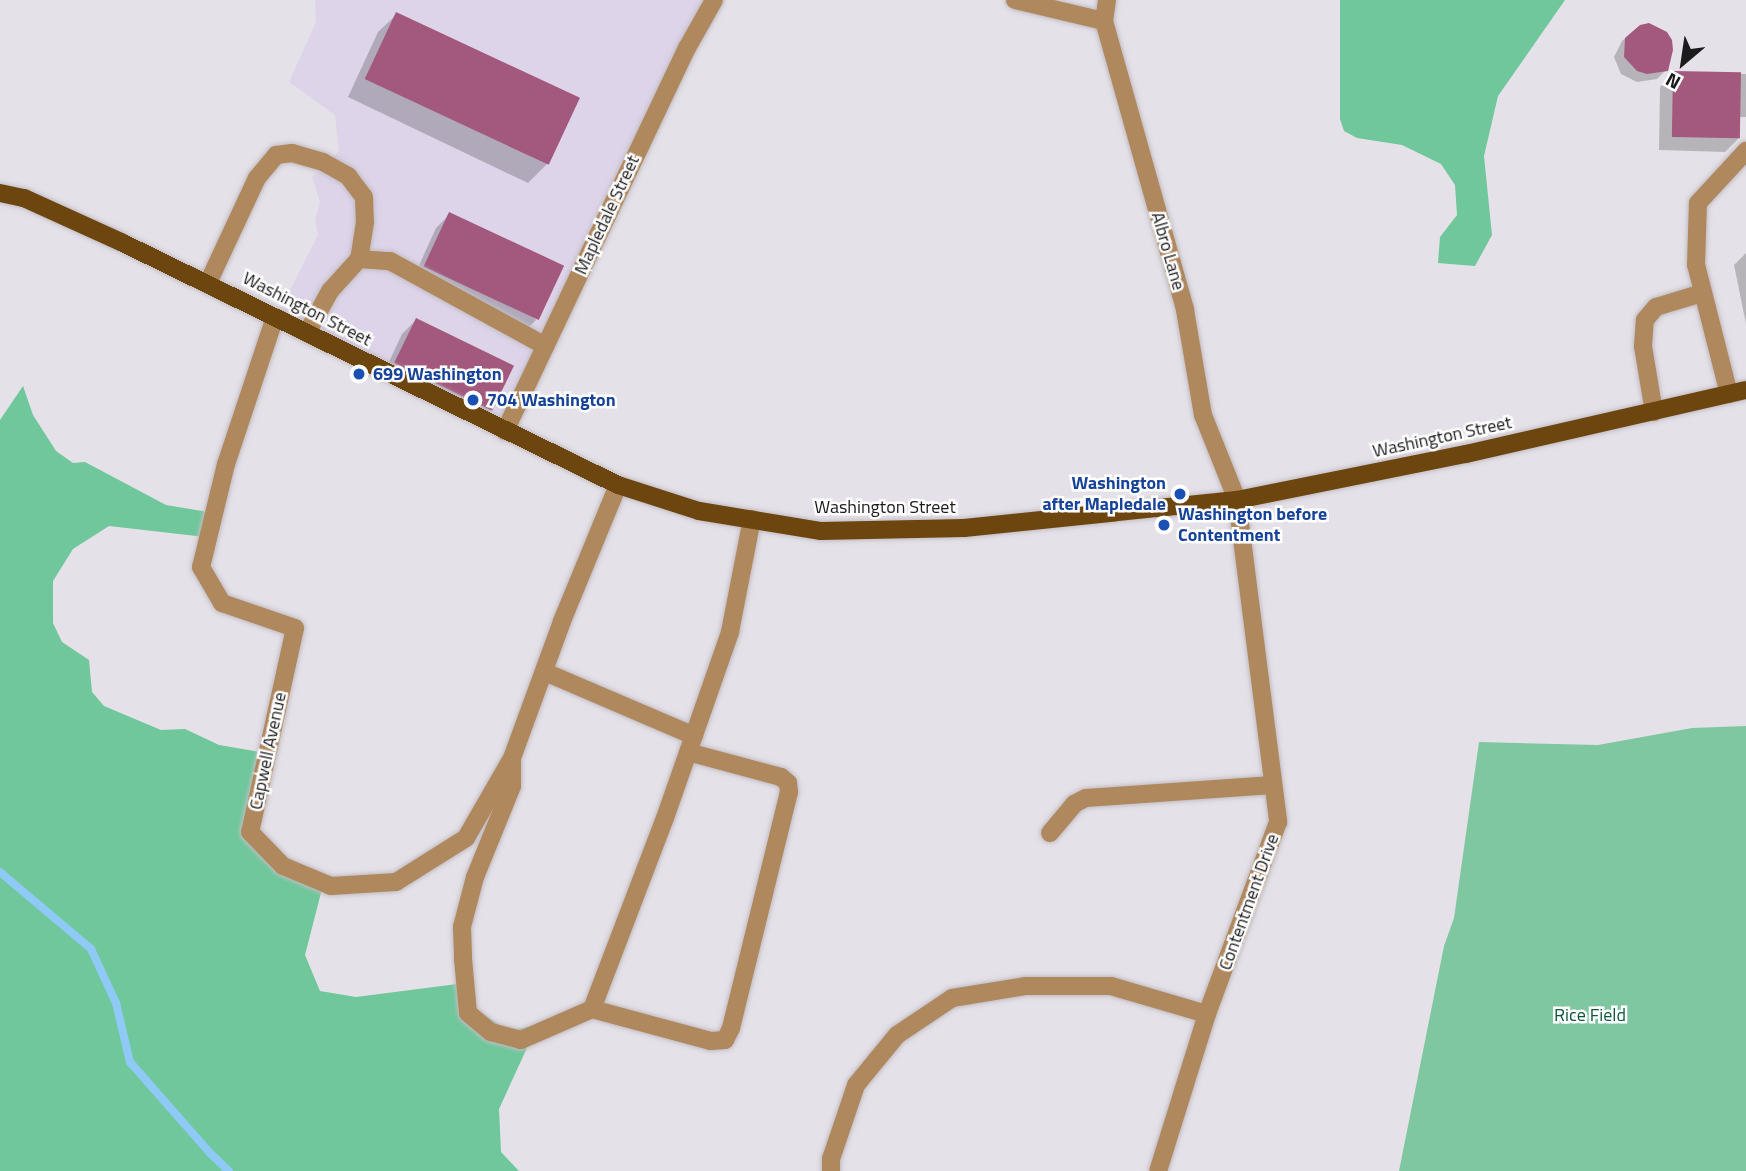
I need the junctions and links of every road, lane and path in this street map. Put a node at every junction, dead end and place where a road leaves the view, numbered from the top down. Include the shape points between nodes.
1 (713, 0) edge
2 (1015, 0) edge
3 (1107, 0) edge
4 (1104, 21) junction
5 (1746, 150) edge
6 (0, 193) edge
7 (359, 259) junction
8 (208, 283) junction
9 (1702, 293) junction
10 (275, 317) junction
11 (307, 333) junction
12 (545, 346) junction
13 (1738, 392) edge
14 (1654, 412) junction
15 (505, 431) junction
16 (618, 485) junction
17 (1237, 500) junction
18 (752, 519) junction
19 (545, 672) junction
20 (691, 744) junction
21 (512, 758) junction
22 (1273, 785) junction
23 (1050, 833) dead end
24 (592, 1009) junction
25 (1207, 1014) junction
26 (831, 1171) edge
27 (1158, 1171) edge

1 - 12 street, Mapledale Street
2 - 4 street
3 - 4 street, Albro Lane
4 - 17 street, Albro Lane via 1185,310 1203,415
5 - 9 street via 1698,203 1696,265
6 - 8 main road, Washington Street via 24,198
7 - 8 street via 365,197 348,176 323,162 292,153 275,155 257,178
7 - 11 street via 330,291
7 - 12 street via 390,261
8 - 10 main road, Washington Street
9 - 13 street
9 - 14 street via 1656,307 1646,320 1643,346
10 - 11 main road, Washington Street
10 - 21 street, Capwell Avenue via 226,464 201,567 222,603 295,628 250,832 283,866 331,886 396,882 466,838
11 - 15 main road, Washington Street
12 - 15 street, Mapledale Street
13 - 14 main road, Washington Street
14 - 17 main road, Washington Street
15 - 16 main road, Washington Street
16 - 18 main road, Washington Street via 699,511
16 - 19 street, Capwell Avenue
17 - 18 main road, Washington Street via 964,528 821,531
17 - 22 street, Contentment Drive
18 - 20 street via 730,632
19 - 20 street
19 - 21 street, Capwell Avenue
20 - 24 street
20 - 24 street via 781,776 788,783 731,1028 725,1040 711,1041
21 - 24 street via 512,786 475,877 462,927 468,1013 491,1032 520,1041
22 - 23 street via 1086,798 1074,803
22 - 25 street, Contentment Drive via 1278,822
25 - 26 street via 1111,986 1025,986 952,999 897,1035 856,1085
25 - 27 street, Contentment Drive

